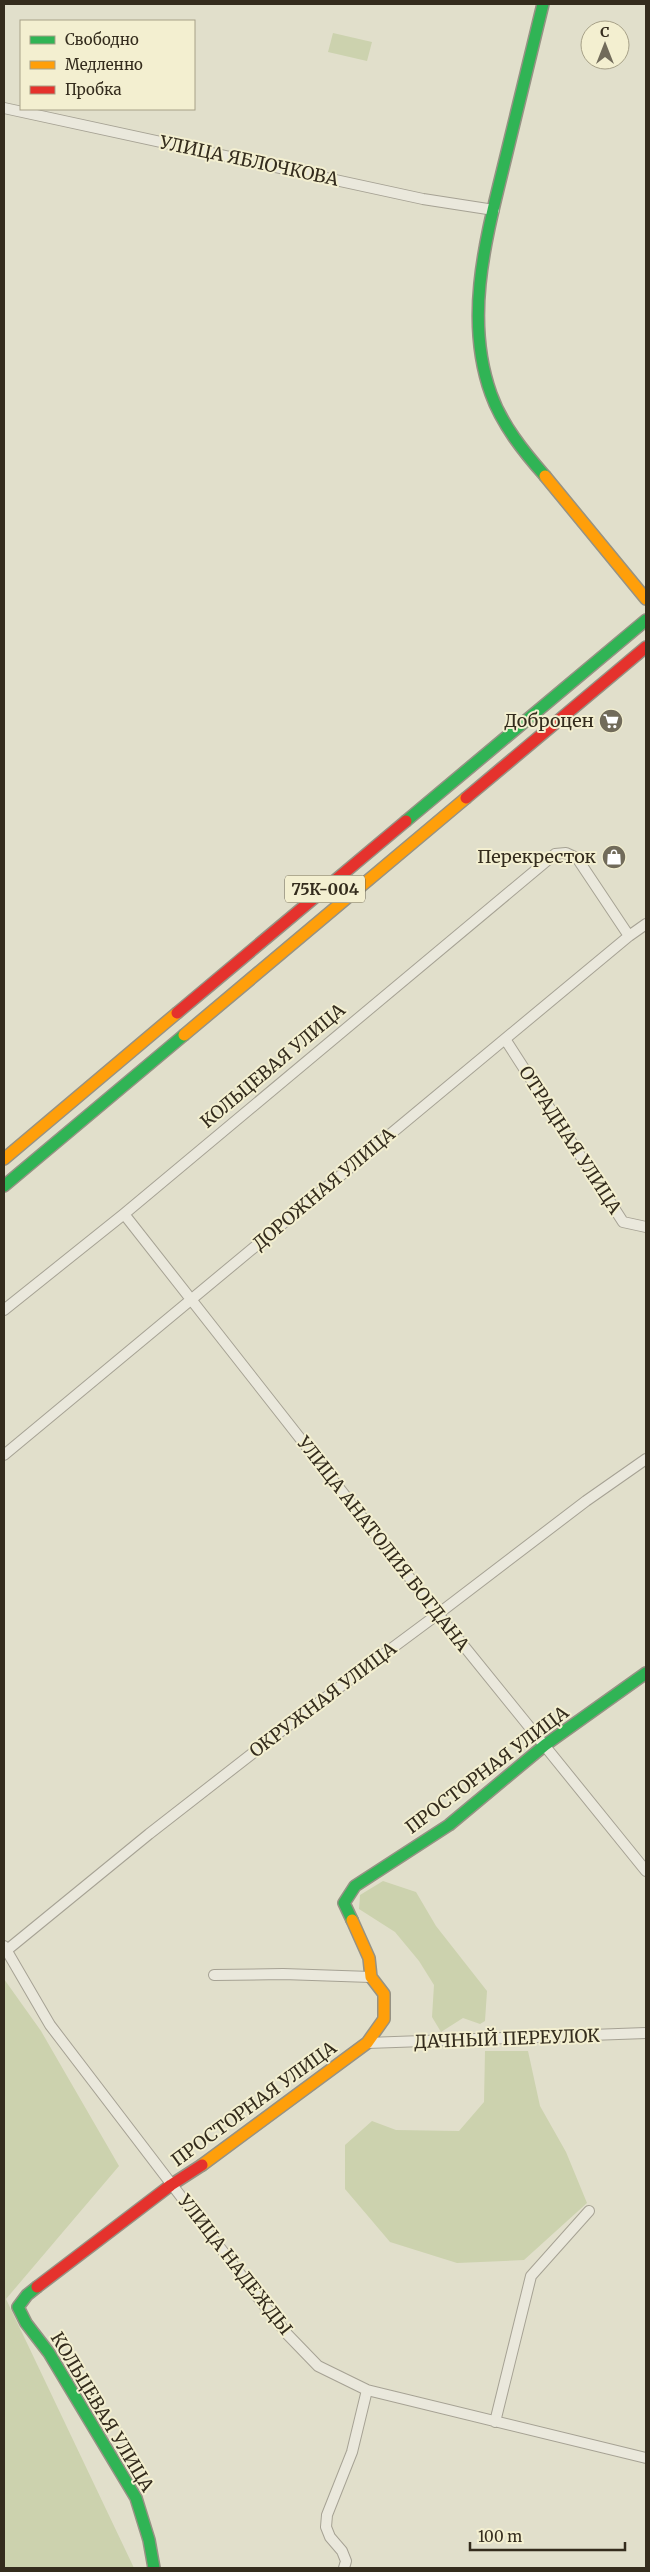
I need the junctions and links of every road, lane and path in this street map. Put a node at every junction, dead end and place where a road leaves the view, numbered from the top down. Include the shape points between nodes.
1 (543, 4) edge
2 (4, 108) edge
3 (494, 210) junction
4 (646, 599) edge
5 (646, 620) edge
6 (646, 648) edge
7 (646, 924) edge
8 (629, 936) junction
9 (505, 1039) junction
10 (4, 1159) edge
11 (4, 1186) edge
12 (124, 1214) junction
13 (646, 1227) edge
14 (191, 1300) junction
15 (4, 1310) edge
16 (4, 1454) edge
17 (646, 1459) edge
18 (438, 1614) junction
19 (646, 1673) edge
20 (545, 1745) junction
21 (646, 1871) edge
22 (6, 1948) edge
23 (214, 1975) dead end
24 (371, 1977) junction
25 (646, 2033) edge
26 (367, 2043) junction
27 (172, 2185) junction
28 (589, 2211) dead end
29 (18, 2307) joint
30 (367, 2390) junction
31 (495, 2422) junction
32 (646, 2458) edge
33 (154, 2568) edge
34 (344, 2568) edge

1 - 3 main road
2 - 3 street, УЛИЦА ЯБЛОЧКОВА via 423,199
3 - 4 main road via 479,281 477,317 482,360 491,395 529,457
5 - 10 main road, 75К-004
6 - 11 main road, 75К-004
7 - 8 street, ДОРОЖНАЯ УЛИЦА
8 - 9 street, ДОРОЖНАЯ УЛИЦА
8 - 12 street, КОЛЬЦЕВАЯ УЛИЦА via 577,858 566,853 555,854
9 - 13 street, ОТРАДНАЯ УЛИЦА via 623,1222
9 - 14 street, ДОРОЖНАЯ УЛИЦА
12 - 14 street, УЛИЦА АНАТОЛИЯ БОГДАНА
12 - 15 street, КОЛЬЦЕВАЯ УЛИЦА
14 - 16 street, ДОРОЖНАЯ УЛИЦА
14 - 18 street, УЛИЦА АНАТОЛИЯ БОГДАНА
17 - 18 street, ОКРУЖНАЯ УЛИЦА via 586,1500
18 - 20 street, УЛИЦА АНАТОЛИЯ БОГДАНА
18 - 22 street, ОКРУЖНАЯ УЛИЦА via 263,1745
19 - 20 main road, ПРОСТОРНАЯ УЛИЦА
20 - 21 street, УЛИЦА АНАТОЛИЯ БОГДАНА
20 - 24 main road, ПРОСТОРНАЯ УЛИЦА via 449,1825 356,1886 344,1903 370,1958
22 - 27 street, УЛИЦА НАДЕЖДЫ via 50,2025
23 - 24 street
24 - 26 main road, ПРОСТОРНАЯ УЛИЦА via 384,1994 384,2019
25 - 26 street, ДАЧНЫЙ ПЕРЕУЛОК
26 - 27 main road, ПРОСТОРНАЯ УЛИЦА
27 - 29 main road, ПРОСТОРНАЯ УЛИЦА via 27,2295
27 - 30 street, УЛИЦА НАДЕЖДЫ via 288,2335 318,2366
28 - 31 street via 531,2276
29 - 33 main road, КОЛЬЦЕВАЯ УЛИЦА via 136,2498
30 - 31 street, УЛИЦА НАДЕЖДЫ
30 - 34 street via 352,2452 327,2515 326,2526 330,2537 342,2551 346,2561
31 - 32 street, УЛИЦА НАДЕЖДЫ

